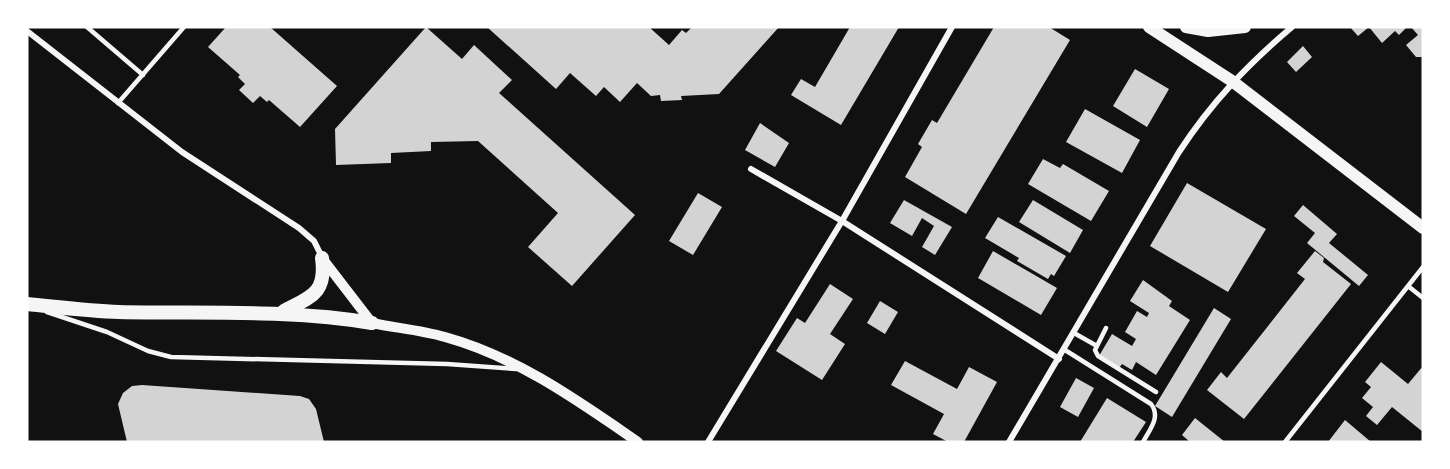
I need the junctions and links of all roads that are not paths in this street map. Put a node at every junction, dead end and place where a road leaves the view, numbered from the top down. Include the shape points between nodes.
1 (87, 27) edge
2 (184, 27) edge
3 (952, 27) edge
4 (1149, 27) edge
5 (1186, 27) edge
6 (1245, 27) edge
7 (1292, 27) edge
8 (27, 31) edge
9 (143, 75) junction
10 (1232, 81) junction
11 (118, 103) junction
12 (751, 169) dead end
13 (842, 221) junction
14 (1423, 228) edge
15 (322, 258) junction
16 (1423, 267) edge
17 (1408, 286) junction
18 (1423, 298) edge
19 (27, 305) edge
20 (283, 312) junction
21 (372, 323) junction
22 (1107, 328) dead end
23 (1074, 333) junction
24 (1097, 346) junction
25 (1065, 350) junction
26 (1059, 359) junction
27 (525, 369) junction
28 (1156, 392) dead end
29 (638, 442) edge
30 (708, 442) edge
31 (1009, 442) edge
32 (1143, 442) edge
33 (1285, 442) edge

1 - 9 lane
2 - 9 lane
3 - 13 street
4 - 10 main road
5 - 6 main road via 1208,31
7 - 10 street
8 - 11 street
9 - 11 lane
10 - 14 main road
10 - 23 street via 1179,152
11 - 15 street via 182,152 299,228 314,241
12 - 13 street
13 - 26 street
13 - 30 street
15 - 20 main road via 320,287 305,303
15 - 21 street
16 - 17 lane
17 - 18 lane
17 - 33 lane
19 - 20 main road via 117,312
19 - 27 lane via 171,357
20 - 21 main road
21 - 27 street via 444,337
22 - 24 lane
23 - 24 lane
23 - 25 street
24 - 28 lane via 1098,356
25 - 26 street
25 - 32 lane via 1151,404 1156,417
26 - 31 street
27 - 29 street

